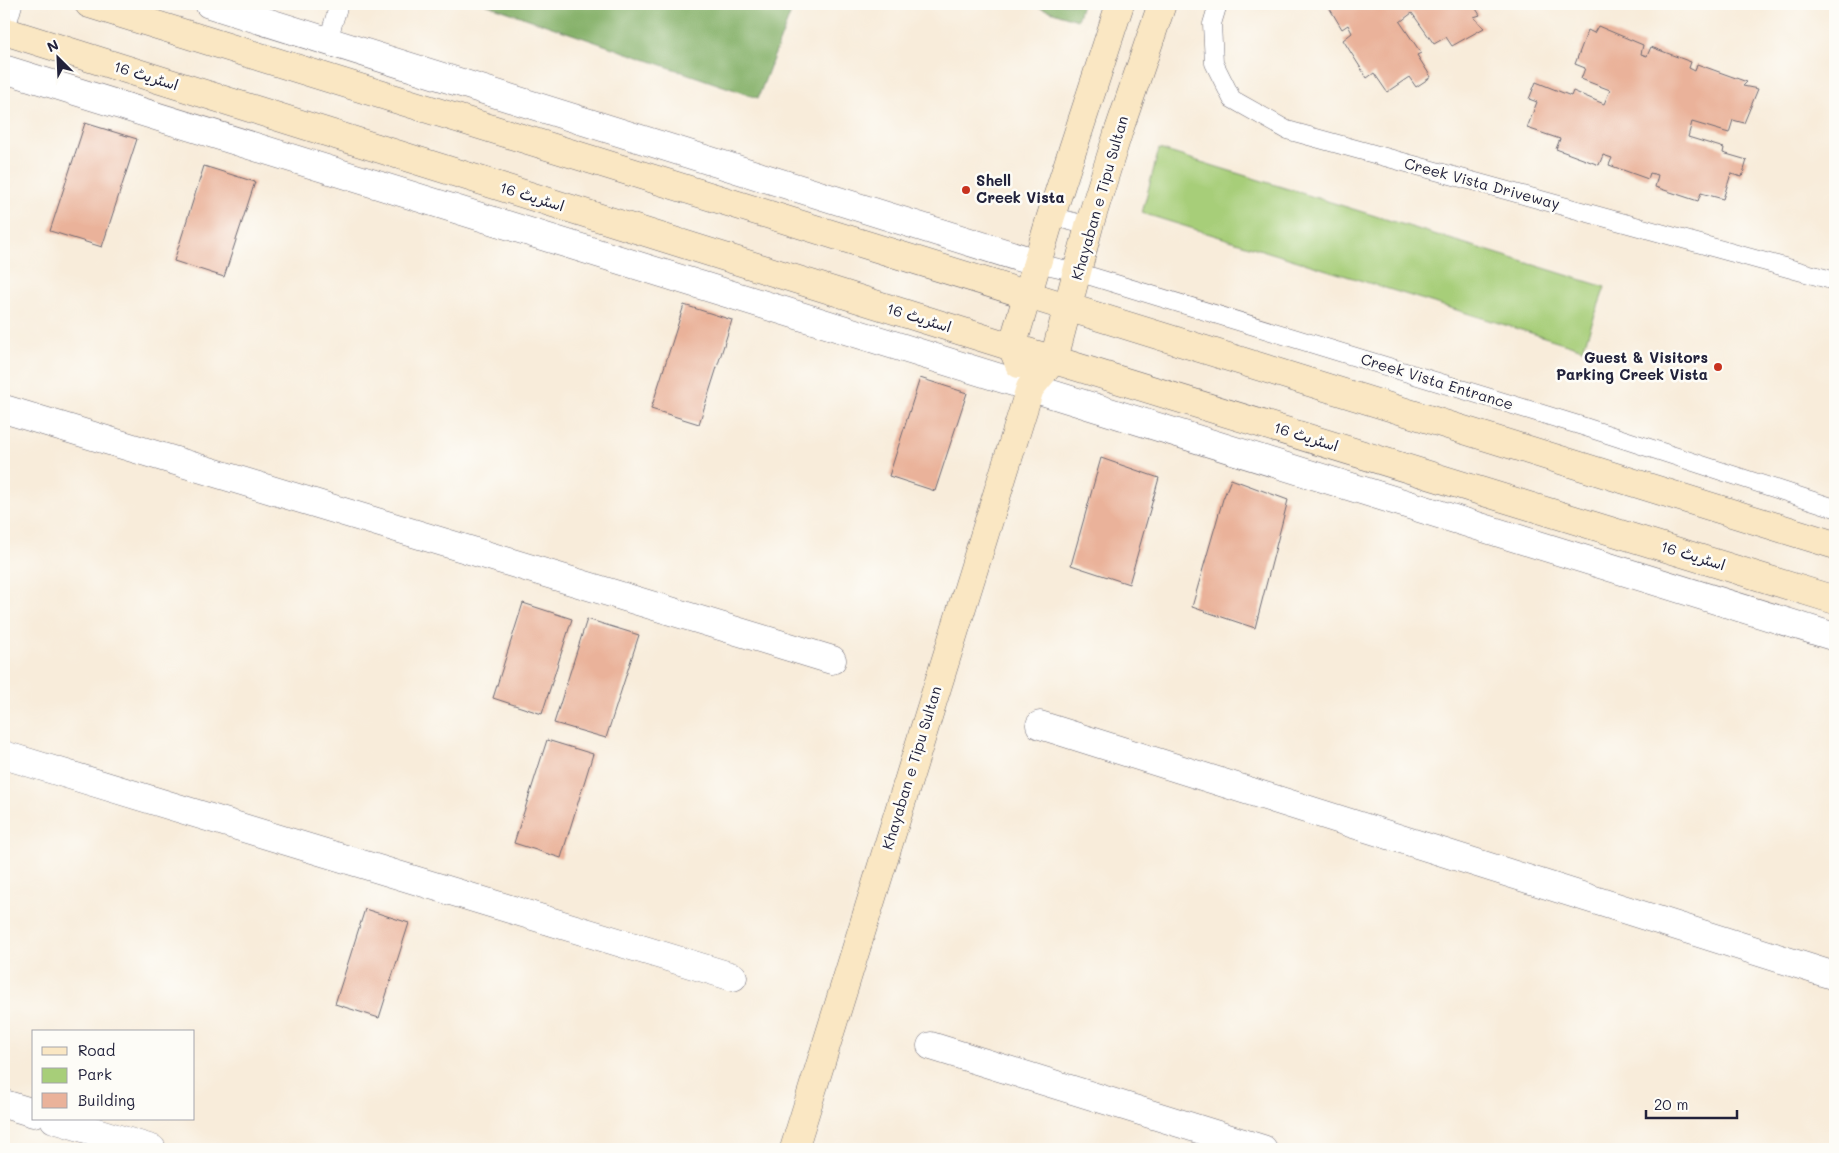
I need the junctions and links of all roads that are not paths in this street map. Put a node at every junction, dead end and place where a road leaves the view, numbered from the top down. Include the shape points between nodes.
1 (8, 4) edge
2 (89, 4) edge
3 (209, 4) edge
4 (339, 4) edge
5 (1120, 4) edge
6 (1162, 4) edge
7 (1218, 4) edge
8 (4, 18) edge
9 (4, 31) edge
10 (328, 40) junction
11 (4, 69) edge
12 (1051, 216) junction
13 (1090, 226) junction
14 (1037, 263) junction
15 (1077, 272) junction
16 (1835, 281) edge
17 (1028, 295) junction
18 (1068, 308) junction
19 (1012, 347) junction
20 (1054, 359) junction
21 (1030, 388) junction
22 (4, 409) edge
23 (1835, 508) edge
24 (1835, 545) edge
25 (1835, 600) edge
26 (1835, 637) edge
27 (832, 660) dead end
28 (1040, 725) dead end
29 (4, 755) edge
30 (1835, 976) edge
31 (733, 977) dead end
32 (931, 1046) dead end
33 (4, 1104) edge
34 (32, 1112) edge
35 (57, 1120) edge
36 (152, 1149) edge
37 (794, 1149) edge
38 (1263, 1149) edge

1 - 8 street
2 - 17 main road
3 - 10 street
4 - 10 lane
5 - 12 main road
6 - 13 main road, Khayaban e Tipu Sultan
7 - 16 lane, Creek Vista Driveway via 1212,24 1214,63 1232,98 1287,130
9 - 19 main road, اسٹریٹ 16
10 - 14 street
11 - 21 street via 598,251
12 - 13 lane
12 - 14 main road
13 - 15 main road, Khayaban e Tipu Sultan
14 - 15 lane, Creek Vista Entrance
14 - 17 main road
15 - 18 main road, Khayaban e Tipu Sultan
15 - 23 lane, Creek Vista Entrance via 1582,426
17 - 18 main road
17 - 19 main road
18 - 20 main road, Khayaban e Tipu Sultan
18 - 24 main road
19 - 20 main road, اسٹریٹ 16
19 - 21 main road
20 - 21 main road, Khayaban e Tipu Sultan
20 - 25 main road, اسٹریٹ 16
21 - 26 street
21 - 37 main road, Khayaban e Tipu Sultan
22 - 27 street
28 - 30 street
29 - 31 street
32 - 38 street
33 - 34 street
35 - 36 street

